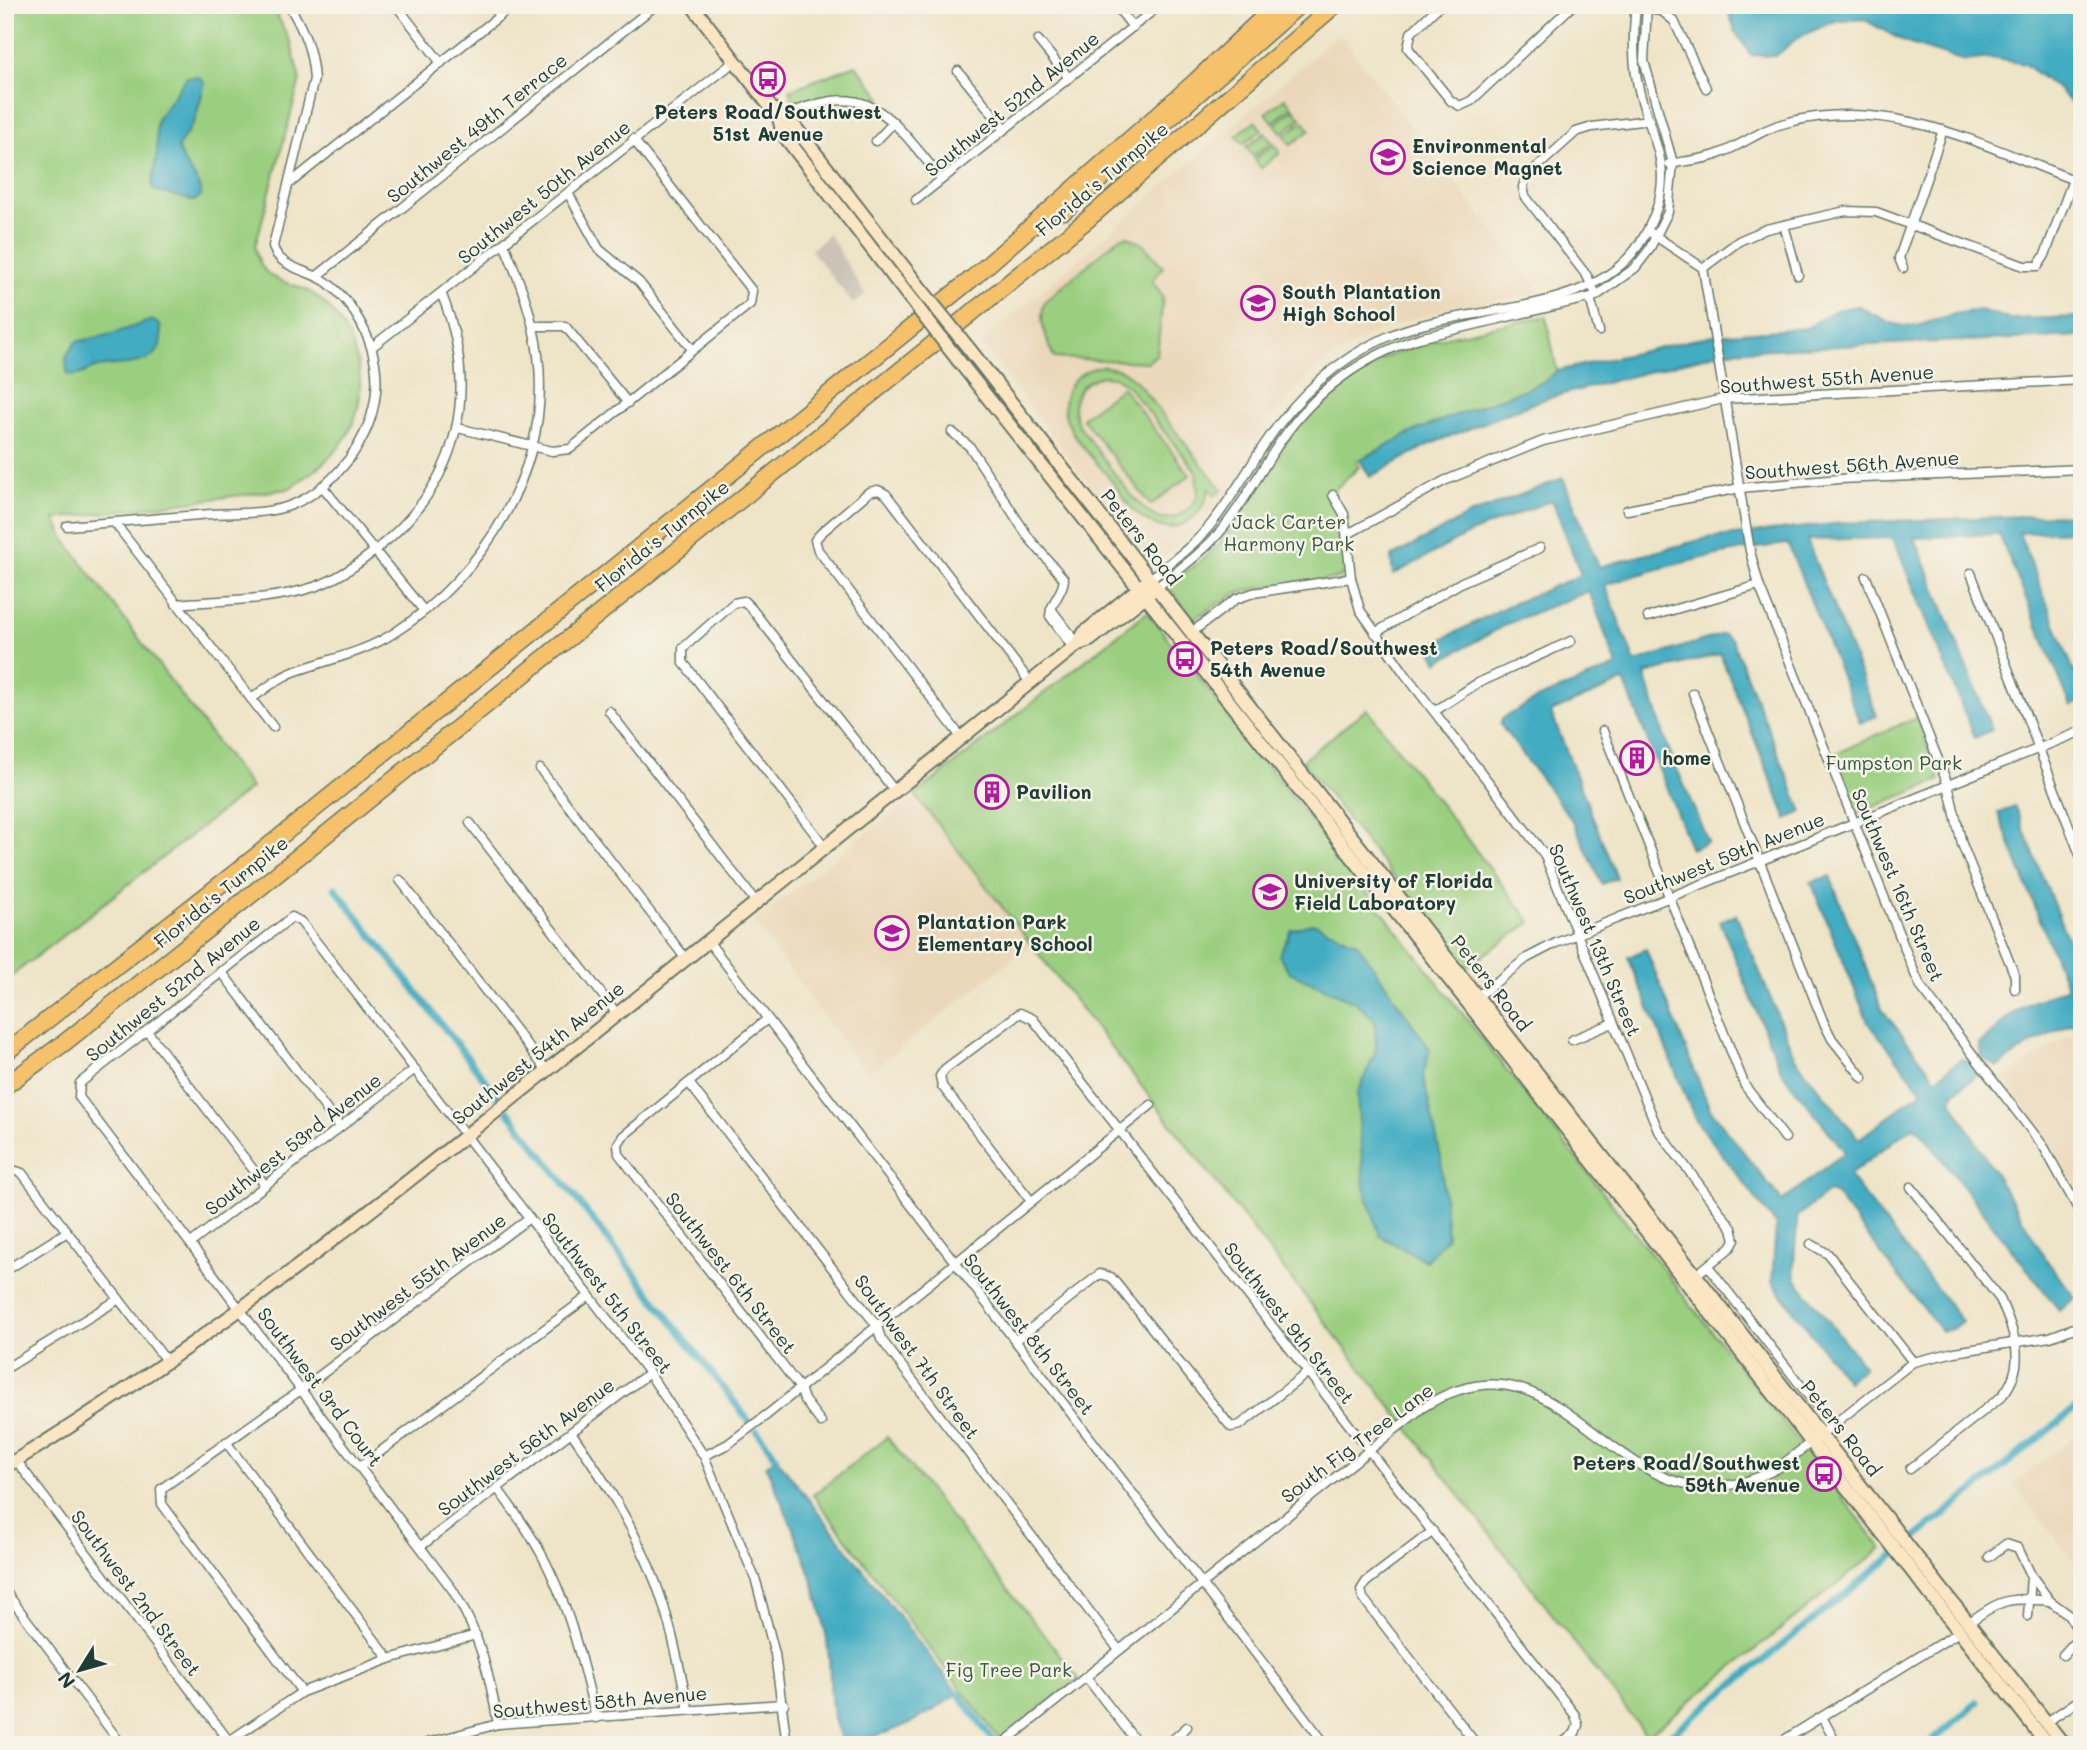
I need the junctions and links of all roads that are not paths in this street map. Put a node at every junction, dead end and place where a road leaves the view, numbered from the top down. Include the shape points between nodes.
1 (289, 5) edge
2 (396, 5) edge
3 (492, 5) edge
4 (513, 5) edge
5 (656, 5) edge
6 (692, 5) edge
7 (1160, 5) edge
8 (1276, 5) edge
9 (1299, 5) edge
10 (1322, 5) edge
11 (1335, 5) edge
12 (1440, 5) edge
13 (1573, 5) edge
14 (1636, 5) edge
15 (1646, 6) edge
16 (1118, 8) dead end
17 (500, 16) junction
18 (1133, 27) junction
19 (1304, 34) junction
20 (1038, 40) dead end
21 (736, 61) junction
22 (441, 62) junction
23 (958, 71) dead end
24 (1069, 78) junction
25 (1706, 88) dead end
26 (779, 118) junction
27 (1649, 120) junction
28 (894, 122) junction
29 (1005, 129) junction
30 (1943, 130) junction
31 (633, 139) junction
32 (876, 141) dead end
33 (1674, 163) junction
34 (1663, 165) junction
35 (942, 179) junction
36 (2078, 181) edge
37 (289, 184) junction
38 (568, 193) junction
39 (916, 200) dead end
40 (1909, 223) junction
41 (1784, 225) junction
42 (1647, 231) junction
43 (1658, 236) junction
44 (504, 244) junction
45 (1703, 268) junction
46 (1903, 268) dead end
47 (1798, 275) dead end
48 (317, 276) junction
49 (974, 277) junction
50 (1592, 286) junction
51 (442, 295) junction
52 (1593, 297) junction
53 (533, 326) junction
54 (1599, 331) dead end
55 (372, 347) junction
56 (692, 349) junction
57 (2082, 380) edge
58 (1723, 399) junction
59 (628, 403) junction
60 (458, 428) junction
61 (952, 432) dead end
62 (532, 446) junction
63 (2082, 469) edge
64 (322, 485) junction
65 (1740, 488) junction
66 (1333, 495) dead end
67 (1626, 510) dead end
68 (114, 522) junction
69 (67, 526) dead end
70 (1348, 534) junction
71 (1540, 548) dead end
72 (375, 551) junction
73 (1972, 573) dead end
74 (1866, 577) dead end
75 (1351, 578) junction
76 (1759, 585) junction
77 (1148, 587) junction
78 (176, 604) junction
79 (424, 611) junction
80 (1648, 617) dead end
81 (1192, 632) junction
82 (1375, 633) junction
83 (1571, 640) dead end
84 (1076, 647) junction
85 (1030, 682) junction
86 (1693, 693) dead end
87 (251, 699) junction
88 (609, 711) dead end
89 (1435, 711) junction
90 (273, 727) dead end
91 (1603, 731) dead end
92 (2082, 731) edge
93 (961, 737) junction
94 (2040, 748) junction
95 (540, 769) dead end
96 (1948, 785) junction
97 (894, 790) junction
98 (470, 823) dead end
99 (1854, 824) junction
100 (825, 847) junction
101 (1760, 859) junction
102 (2082, 860) edge
103 (400, 880) dead end
104 (1667, 897) junction
105 (756, 902) junction
106 (292, 917) joint
107 (1578, 934) junction
108 (708, 941) junction
109 (686, 959) junction
110 (220, 971) junction
111 (2015, 989) dead end
112 (1473, 1000) junction
113 (617, 1014) junction
114 (766, 1020) junction
115 (1613, 1023) junction
116 (147, 1031) junction
117 (1572, 1040) dead end
118 (5, 1054) edge
119 (415, 1069) junction
120 (547, 1071) junction
121 (1863, 1078) dead end
122 (689, 1083) junction
123 (5, 1086) edge
124 (77, 1090) joint
125 (1151, 1105) dead end
126 (339, 1126) junction
127 (1119, 1131) junction
128 (466, 1136) junction
129 (1785, 1138) dead end
130 (9, 1173) edge
131 (265, 1185) junction
132 (1911, 1187) dead end
133 (1031, 1201) junction
134 (2082, 1216) edge
135 (529, 1218) junction
136 (67, 1232) junction
137 (191, 1243) junction
138 (1811, 1244) dead end
139 (954, 1263) junction
140 (1708, 1266) junction
141 (5, 1271) edge
142 (1691, 1279) junction
143 (589, 1296) junction
144 (118, 1299) junction
145 (242, 1311) junction
146 (2082, 1325) edge
147 (877, 1326) junction
148 (1014, 1341) junction
149 (2014, 1343) junction
150 (1913, 1362) junction
151 (168, 1363) junction
152 (5, 1369) edge
153 (649, 1373) junction
154 (1307, 1373) junction
155 (800, 1388) junction
156 (302, 1389) junction
157 (1815, 1404) dead end
158 (821, 1422) dead end
159 (572, 1432) junction
160 (1817, 1439) junction
161 (226, 1442) junction
162 (1369, 1451) junction
163 (704, 1455) junction
164 (11, 1463) edge
165 (361, 1466) junction
166 (1910, 1469) dead end
167 (498, 1489) junction
168 (1433, 1531) junction
169 (421, 1546) junction
170 (1989, 1557) dead end
171 (2031, 1576) junction
172 (1201, 1584) junction
173 (5, 1591) edge
174 (2031, 1599) junction
175 (2050, 1601) junction
176 (2028, 1616) dead end
177 (1969, 1622) junction
178 (1959, 1632) junction
179 (476, 1635) junction
180 (1119, 1650) junction
181 (2063, 1655) dead end
182 (389, 1659) junction
183 (1087, 1678) junction
184 (302, 1692) junction
185 (2082, 1698) edge
186 (784, 1704) junction
187 (689, 1710) junction
188 (1822, 1717) junction
189 (596, 1718) junction
190 (2046, 1722) junction
191 (498, 1724) junction
192 (1187, 1727) dead end
193 (5, 1734) edge
194 (231, 1743) edge
195 (2061, 1744) edge
196 (13, 1745) edge
197 (122, 1745) edge
198 (420, 1745) edge
199 (787, 1745) edge
200 (1001, 1745) edge
201 (1139, 1745) edge
202 (1167, 1745) edge
203 (1326, 1745) edge
204 (1477, 1745) edge
205 (1560, 1745) edge
206 (1776, 1745) edge
207 (1837, 1745) edge
208 (2048, 1745) edge

1 - 37 street via 307,35 314,79
2 - 22 street
3 - 17 street
4 - 17 street
5 - 48 street, Southwest 49th Terrace
6 - 21 main road, Peters Road
7 - 18 street, Southwest 52nd Avenue
8 - 49 highway, Florida's Turnpike
9 - 49 highway via 1030,241
10 - 19 highway
11 - 19 highway, Florida's Turnpike
12 - 13 street via 1407,40 1412,53 1451,101 1461,106
14 - 27 street via 1634,64
15 - 25 street via 1674,21
15 - 33 street via 1643,61
16 - 18 street
17 - 22 street
18 - 24 street, Southwest 52nd Avenue
19 - 123 highway, Florida's Turnpike via 1067,236 246,899
20 - 24 street
21 - 26 main road, Peters Road
21 - 31 street, Southwest 50th Avenue
22 - 37 street
23 - 29 street
24 - 29 street, Southwest 52nd Avenue
26 - 28 street via 829,100 875,106
26 - 77 main road, Peters Road, bridge via 795,127
26 - 77 main road, Peters Road, bridge via 783,134 958,360
27 - 34 street
27 - 50 street via 1576,132 1527,177 1523,187 1525,196
28 - 32 street
28 - 35 street
29 - 35 street, Southwest 52nd Avenue
30 - 33 street via 1846,112 1788,122 1716,155
30 - 36 street
30 - 40 street
31 - 38 street, Southwest 50th Avenue
31 - 56 street via 752,290 750,304
33 - 34 street
33 - 43 street, Southwest 54th Avenue via 1668,212
34 - 42 street via 1657,209
35 - 39 street, Southwest 52nd Avenue
36 - 40 street via 2038,266 2024,266
37 - 48 street via 275,254
38 - 44 street, Southwest 50th Avenue
38 - 56 street via 599,249 639,282
40 - 41 street via 1877,212 1846,211
40 - 46 street via 1899,258
41 - 45 street via 1739,241
41 - 47 street
42 - 43 street
42 - 50 street, Southwest 54th Avenue via 1628,257
43 - 45 street
43 - 52 street, Southwest 54th Avenue via 1635,268
44 - 51 street, Southwest 50th Avenue
44 - 53 street
45 - 58 street, Southwest 16th Street
48 - 55 street via 355,312
49 - 118 highway, Florida's Turnpike
50 - 52 street
50 - 77 street, Southwest 54th Avenue via 1415,328 1344,359 1277,425 1226,506
51 - 55 street, Southwest 50th Avenue
51 - 60 street via 459,350 463,386
52 - 54 street
52 - 77 street, Southwest 54th Avenue via 1419,338 1348,372 1291,426 1222,530 1199,553
53 - 59 street via 565,326
53 - 62 street via 539,395
55 - 64 street via 377,372 375,401 366,433 348,462
56 - 59 street
57 - 58 street, Southwest 55th Avenue
58 - 65 street, Southwest 16th Street
58 - 70 street, Southwest 55th Avenue via 1543,441 1444,481
59 - 62 street via 570,449
60 - 62 street
60 - 72 street via 427,498
61 - 84 street via 970,447 1029,538 1064,579 1051,609
62 - 79 street via 518,489 494,535 459,580
63 - 65 street, Southwest 56th Avenue
64 - 68 street via 301,500 271,510
64 - 72 street
65 - 67 street, Southwest 56th Avenue
65 - 76 street, Southwest 16th Street
66 - 70 street, Southwest 13th Street
68 - 69 street
68 - 78 street
70 - 75 street, Southwest 13th Street
71 - 82 street via 1462,582
72 - 78 street via 314,587
72 - 79 street
73 - 94 street
74 - 96 street
75 - 81 street via 1253,593 1236,599
75 - 82 street, Southwest 13th Street via 1360,610
76 - 80 street
76 - 99 street, Southwest 16th Street
77 - 81 main road, Peters Road
77 - 84 main road, Southwest 54th Avenue via 1084,633
77 - 112 main road, Peters Road
78 - 87 street
79 - 87 street via 357,653 295,671
81 - 112 main road, Peters Road
82 - 89 street, Southwest 13th Street
83 - 89 street via 1476,684
84 - 85 main road, Southwest 54th Avenue
85 - 93 main road, Southwest 54th Avenue
85 - 93 street via 886,494 869,492 816,540 818,550
86 - 101 street
87 - 90 street
88 - 105 street
89 - 107 street, Southwest 13th Street via 1534,839
91 - 104 street
92 - 94 street, Southwest 59th Avenue
93 - 97 main road, Southwest 54th Avenue
94 - 96 street, Southwest 59th Avenue
94 - 102 street
95 - 109 street
96 - 99 street, Southwest 59th Avenue
96 - 111 street via 1954,818 2015,976
97 - 100 main road, Southwest 54th Avenue
97 - 100 street via 744,601 734,603 680,654
98 - 113 street
99 - 101 street, Southwest 59th Avenue
99 - 134 street, Southwest 16th Street via 1921,987 2044,1147
100 - 105 main road, Southwest 54th Avenue
101 - 104 street, Southwest 59th Avenue
101 - 121 street via 1823,1021
103 - 120 street
104 - 107 street, Southwest 59th Avenue
104 - 129 street via 1745,1086
105 - 108 main road, Southwest 54th Avenue
106 - 110 street, Southwest 52nd Avenue
106 - 119 street, Southwest 5th Street via 301,922
107 - 112 street, Southwest 59th Avenue via 1527,958
107 - 115 street, Southwest 13th Street
108 - 109 main road, Southwest 54th Avenue
108 - 114 street, Southwest 8th Street
109 - 113 main road, Southwest 54th Avenue
110 - 116 street, Southwest 52nd Avenue
110 - 126 street
112 - 142 main road, Peters Road
113 - 120 main road, Southwest 54th Avenue
114 - 122 street
114 - 139 street, Southwest 8th Street
115 - 117 street
115 - 140 street, Southwest 13th Street via 1658,1130 1732,1228 1735,1240 1731,1247
116 - 124 street, Southwest 52nd Avenue via 79,1083
116 - 131 street
119 - 126 street, Southwest 53rd Avenue
119 - 128 street, Southwest 5th Street
120 - 128 main road, Southwest 54th Avenue
122 - 147 street, Southwest 7th Street
122 - 155 street, Southwest 6th Street via 623,1136 619,1154
124 - 137 street, Southwest 3rd Court
125 - 127 street
126 - 131 street, Southwest 53rd Avenue
127 - 133 street
127 - 133 street, Southwest 9th Street via 1033,1018 1020,1013 945,1069 940,1076 942,1086
127 - 154 street, Southwest 9th Street
128 - 135 street, Southwest 5th Street
128 - 145 main road, Southwest 54th Avenue
130 - 136 street via 22,1173
131 - 137 street, Southwest 53rd Avenue
132 - 149 street via 2000,1299
133 - 139 street
135 - 143 street, Southwest 5th Street
135 - 156 street, Southwest 55th Avenue
136 - 141 street
136 - 144 street
137 - 145 street, Southwest 3rd Court
138 - 150 street via 1828,1254
139 - 147 street
139 - 148 street, Southwest 8th Street
140 - 142 street, Southwest 13th Street
140 - 157 street, Peters Road
142 - 160 main road, Peters Road
143 - 153 street, Southwest 5th Street
143 - 165 street
144 - 151 street
144 - 152 street
145 - 151 main road, Southwest 54th Avenue
145 - 156 street, Southwest 3rd Court
146 - 149 street
147 - 155 street
147 - 180 street, Southwest 7th Street via 881,1339
148 - 154 street via 1100,1274 1111,1277 1231,1427 1240,1425
148 - 172 street, Southwest 8th Street
149 - 150 street
149 - 166 street via 2018,1368 2013,1383
150 - 160 street, South Fig Tree Lane
151 - 164 main road, Southwest 54th Avenue
153 - 159 street, Southwest 56th Avenue
153 - 163 street, Southwest 5th Street
154 - 162 street, Southwest 9th Street
155 - 158 street, Southwest 6th Street
155 - 163 street via 728,1444
156 - 161 street, Southwest 55th Avenue
156 - 165 street, Southwest 3rd Court
159 - 167 street, Southwest 56th Avenue
159 - 187 street via 606,1482 655,1582
160 - 162 street, South Fig Tree Lane via 1778,1468 1737,1484 1672,1482 1644,1470 1550,1400 1524,1388 1480,1384 1438,1398
160 - 177 main road, Peters Road
160 - 178 main road, Peters Road via 1888,1542
161 - 182 street
161 - 184 street, Southwest 55th Avenue via 161,1489 162,1504
162 - 168 street, Southwest 9th Street
162 - 172 street, South Fig Tree Lane
163 - 186 street, Southwest 5th Street via 756,1581
164 - 194 street, Southwest 2nd Street
165 - 169 street, Southwest 3rd Court
167 - 169 street, Southwest 56th Avenue
167 - 189 street via 533,1539 552,1578 578,1642
168 - 204 street via 1366,1581 1363,1598
168 - 205 street, Southwest 9th Street via 1575,1715 1575,1733
169 - 179 street, Southwest 3rd Court via 467,1612
170 - 171 street via 2006,1544 2018,1548
171 - 174 street
171 - 175 street
172 - 180 street, South Fig Tree Lane
172 - 203 street, Southwest 8th Street
173 - 197 street
174 - 175 street
174 - 176 street
174 - 177 street via 2017,1596 1999,1602
175 - 181 street via 2068,1614 2081,1635
177 - 190 main road, Peters Road
178 - 188 street
178 - 208 main road, Peters Road
179 - 182 street
179 - 191 street, Southwest 3rd Court
180 - 183 street, South Fig Tree Lane
182 - 184 street
183 - 200 street, South Fig Tree Lane
183 - 201 street
184 - 194 street
185 - 190 street
186 - 187 street, Southwest 58th Avenue
186 - 199 street, Southwest 5th Street
187 - 189 street, Southwest 58th Avenue
188 - 206 street
188 - 207 street
189 - 191 street, Southwest 58th Avenue
190 - 195 main road, Peters Road
191 - 198 street, Southwest 58th Avenue
192 - 202 street
193 - 196 street

